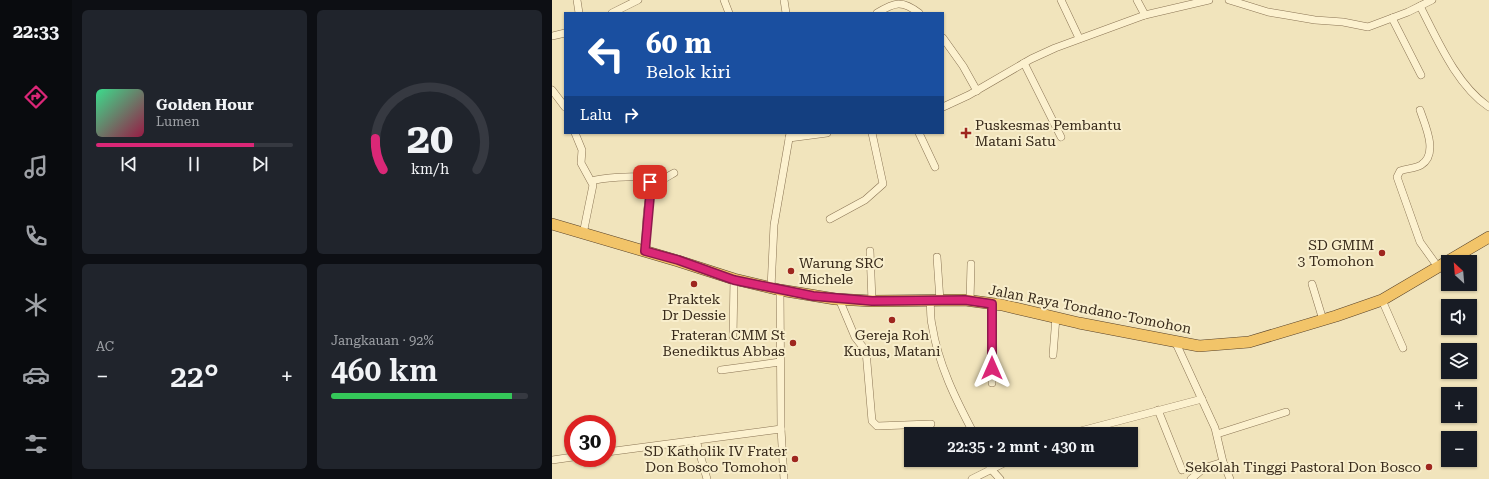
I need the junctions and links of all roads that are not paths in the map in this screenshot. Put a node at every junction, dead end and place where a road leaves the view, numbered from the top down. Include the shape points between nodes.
1 (577, 0) edge
2 (638, 0) edge
3 (724, 0) edge
4 (784, 0) edge
5 (1061, 0) edge
6 (1137, 0) edge
7 (1209, 0) edge
8 (1229, 0) edge
9 (1429, 1) edge
10 (1420, 6) junction
11 (579, 12) edge
12 (614, 12) edge
13 (729, 12) edge
14 (786, 12) edge
15 (879, 12) edge
16 (918, 12) edge
17 (1145, 15) junction
18 (1392, 18) junction
19 (564, 32) edge
20 (552, 36) edge
21 (1080, 38) junction
22 (944, 39) edge
23 (1024, 63) junction
24 (1421, 75) dead end
25 (552, 90) edge
26 (977, 91) junction
27 (564, 106) edge
28 (944, 107) edge
29 (1489, 107) edge
30 (1420, 110) dead end
31 (575, 134) edge
32 (815, 134) edge
33 (872, 134) edge
34 (919, 134) edge
35 (790, 136) edge
36 (1062, 137) dead end
37 (935, 167) dead end
38 (674, 173) dead end
39 (592, 181) junction
40 (654, 186) junction
41 (830, 219) dead end
42 (552, 224) edge
43 (583, 234) junction
44 (1489, 237) edge
45 (645, 251) junction
46 (870, 251) dead end
47 (937, 257) dead end
48 (971, 264) dead end
49 (1438, 267) junction
50 (734, 280) junction
51 (1312, 284) dead end
52 (776, 289) junction
53 (839, 299) junction
54 (1382, 300) junction
55 (872, 301) junction
56 (935, 301) junction
57 (970, 301) junction
58 (992, 304) junction
59 (1056, 317) junction
60 (1322, 320) junction
61 (733, 336) dead end
62 (1175, 340) junction
63 (1403, 348) dead end
64 (1053, 355) dead end
65 (780, 362) junction
66 (720, 370) dead end
67 (992, 383) dead end
68 (1202, 399) junction
69 (1158, 410) junction
70 (1286, 412) dead end
71 (931, 424) dead end
72 (970, 427) edge
73 (1094, 427) edge
74 (781, 429) junction
75 (1217, 434) junction
76 (696, 440) junction
77 (616, 451) edge
78 (564, 458) edge
79 (552, 460) edge
80 (1223, 462) junction
81 (995, 467) edge
82 (991, 469) junction
83 (1182, 470) dead end
84 (707, 479) edge
85 (784, 479) edge
86 (972, 479) edge
87 (1000, 479) edge
88 (1191, 479) edge
89 (1230, 479) edge

1 - 11 street
2 - 12 street
3 - 13 street
4 - 14 street
5 - 21 street
6 - 17 street
7 - 17 street
8 - 18 street via 1268,12 1368,27
9 - 10 street
10 - 18 street
10 - 29 street via 1449,62 1461,79
15 - 16 street via 899,1 905,2
17 - 21 street
18 - 24 street
19 - 20 street
21 - 23 street
22 - 26 street
23 - 26 street
23 - 36 street
25 - 27 street
26 - 28 street
30 - 49 street via 1428,136 1429,155 1422,164 1400,171 1397,177 1420,242
31 - 39 street via 582,150 581,163
32 - 35 street
33 - 41 street via 883,184 865,200
34 - 37 street
35 - 52 street via 774,225
38 - 40 street
39 - 40 street via 601,178 642,178
39 - 43 street
40 - 45 street via 650,196
42 - 43 highway, Jalan Raya Tondano-Tomohon
43 - 45 highway, Jalan Raya Tondano-Tomohon
44 - 49 highway, Jalan Raya Tondano-Tomohon
45 - 50 highway, Jalan Raya Tondano-Tomohon
46 - 55 street
47 - 56 street
48 - 57 street
49 - 54 highway, Jalan Raya Tondano-Tomohon
50 - 52 highway, Jalan Raya Tondano-Tomohon
50 - 61 street
51 - 60 street
52 - 53 highway, Jalan Raya Tondano-Tomohon
52 - 65 street
53 - 55 highway, Jalan Raya Tondano-Tomohon
53 - 71 street via 855,337 866,351 873,424
54 - 60 highway, Jalan Raya Tondano-Tomohon
54 - 63 street
55 - 56 highway, Jalan Raya Tondano-Tomohon
56 - 57 highway, Jalan Raya Tondano-Tomohon
56 - 72 street via 932,325 938,353
57 - 58 highway, Jalan Raya Tondano-Tomohon
58 - 59 highway, Jalan Raya Tondano-Tomohon
58 - 67 street
59 - 62 highway, Jalan Raya Tondano-Tomohon
59 - 64 street
60 - 62 highway, Jalan Raya Tondano-Tomohon via 1249,342 1199,346
62 - 68 street
65 - 66 street
65 - 74 street
68 - 69 street
68 - 75 street
69 - 73 street
69 - 83 street
70 - 75 street
74 - 76 street
74 - 85 street
75 - 80 street
76 - 77 street
76 - 84 street
78 - 79 street
80 - 88 street via 1204,468
80 - 89 street
81 - 82 street
82 - 86 street
82 - 87 street

